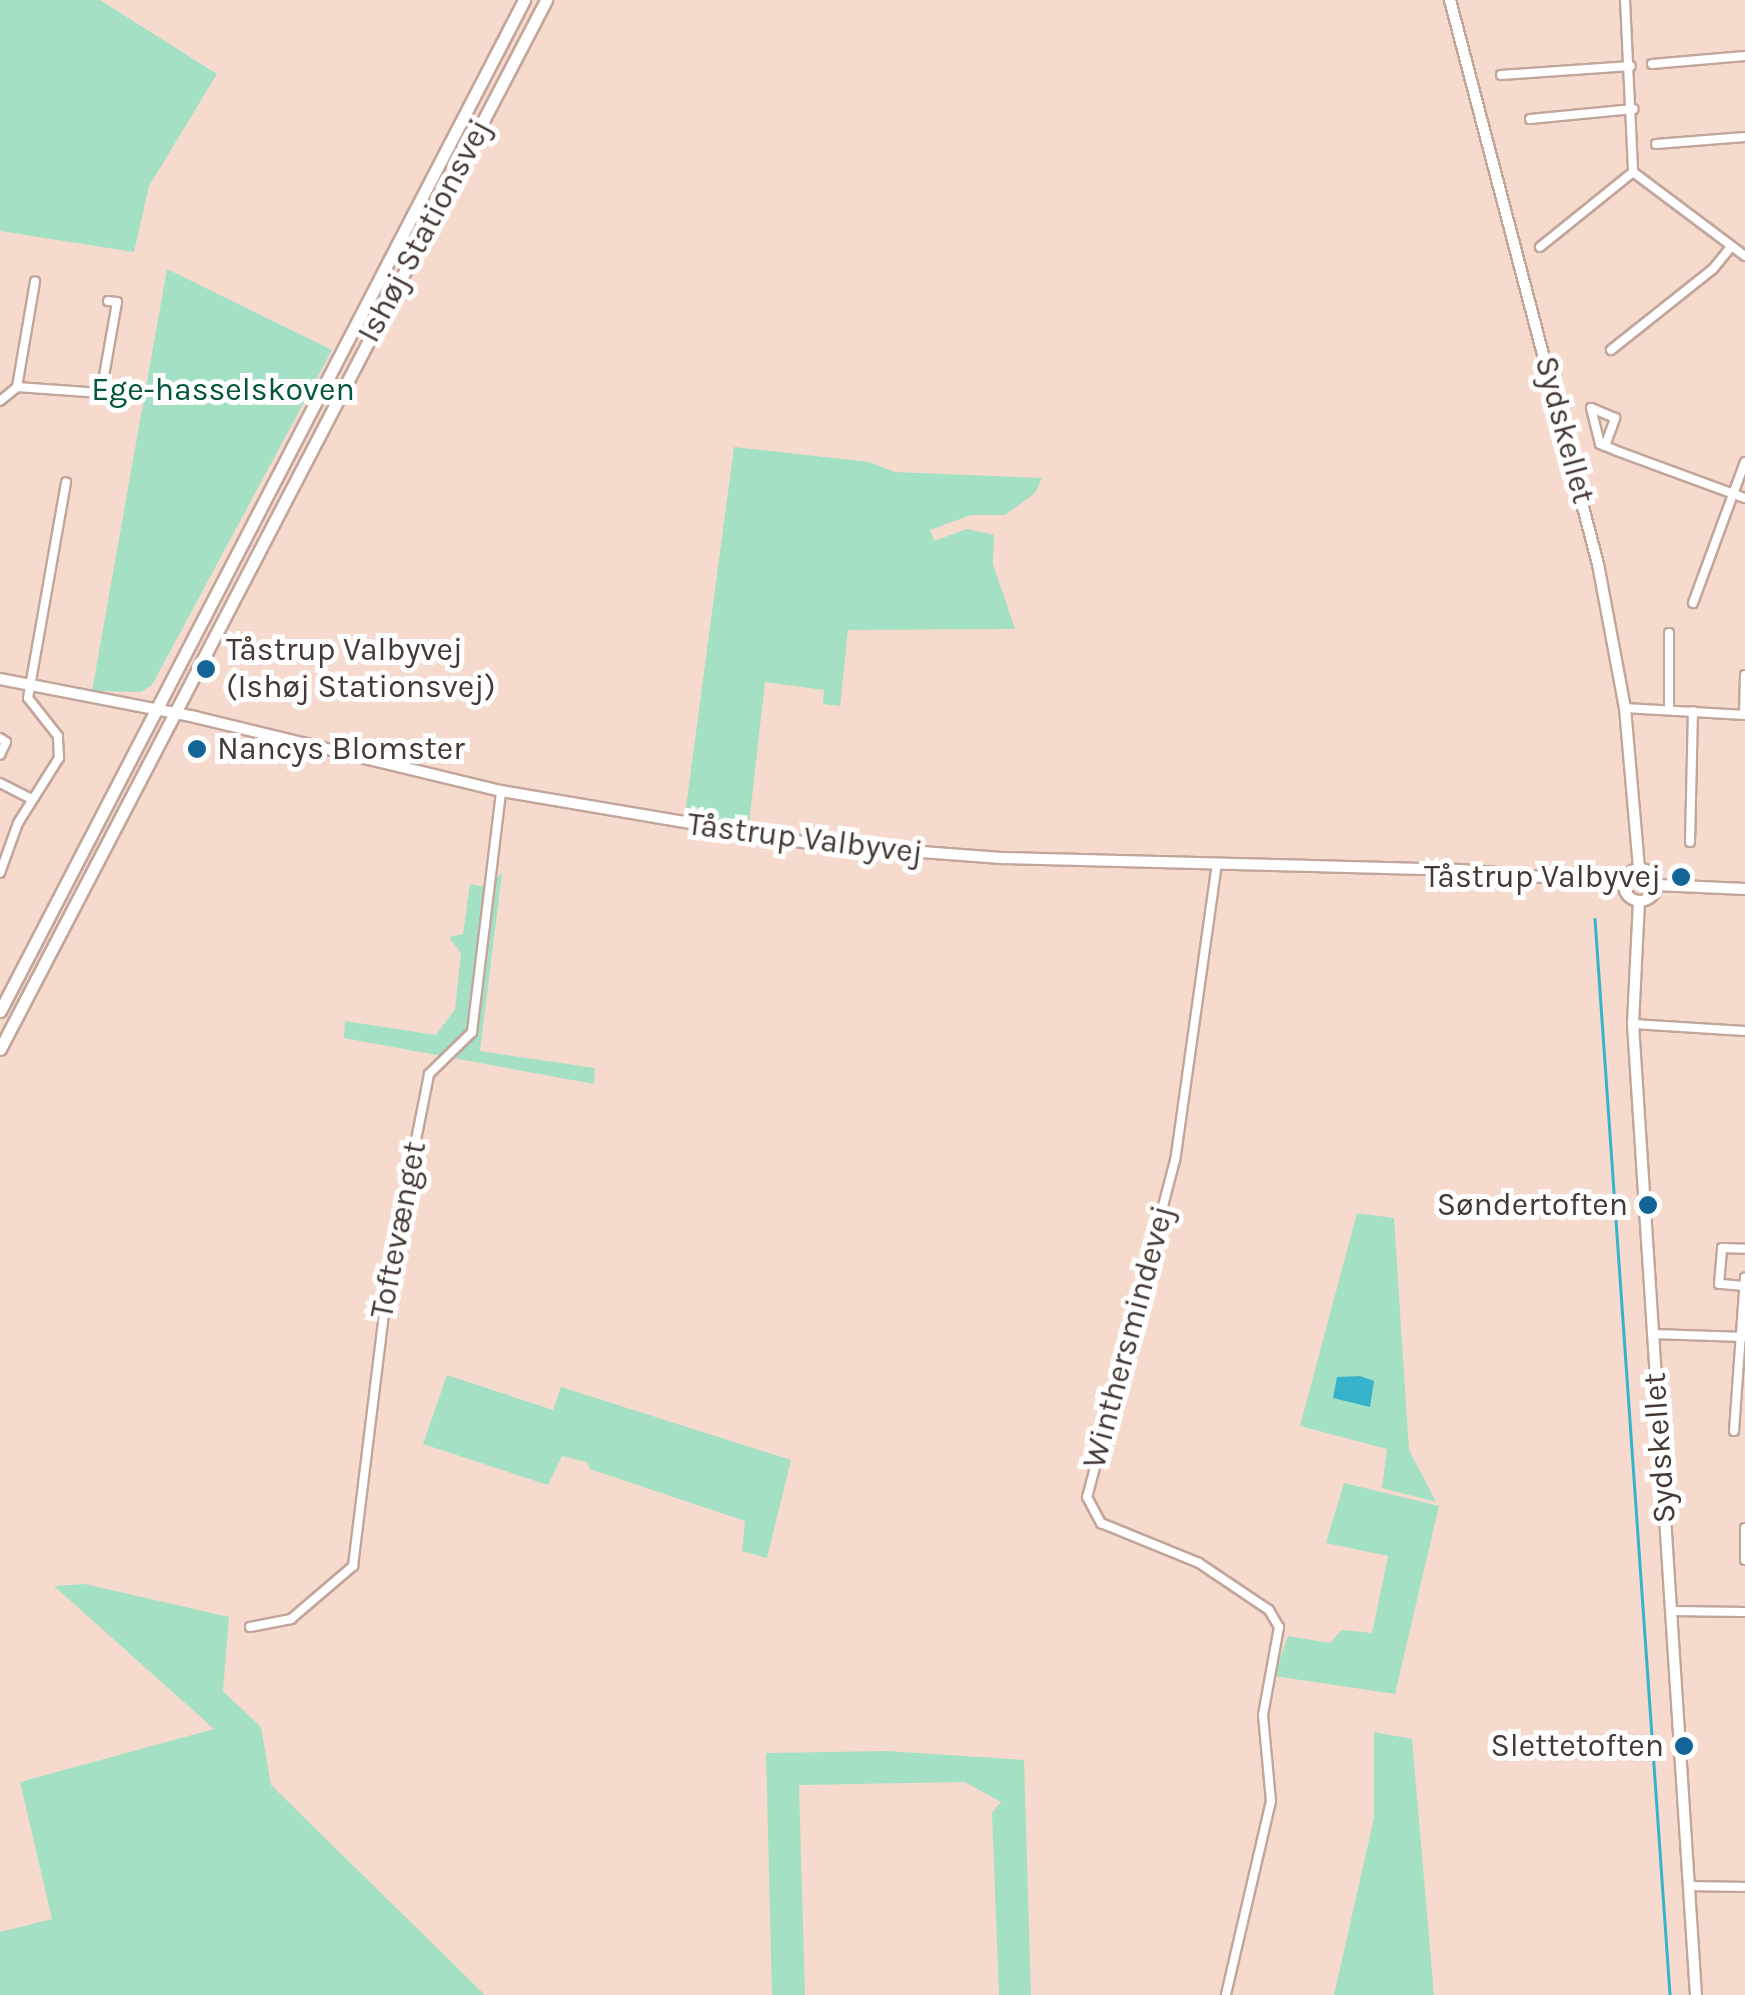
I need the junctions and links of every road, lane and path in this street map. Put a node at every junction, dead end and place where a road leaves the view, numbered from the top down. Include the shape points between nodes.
1 (524, 0) edge
2 (546, 0) edge
3 (1450, 0) edge
4 (1625, 0) edge
5 (1745, 56) edge
6 (1652, 64) dead end
7 (1631, 66) junction
8 (1501, 75) dead end
9 (1634, 109) junction
10 (1530, 119) dead end
11 (1745, 138) edge
12 (1656, 144) dead end
13 (1632, 172) junction
14 (1540, 247) dead end
15 (1731, 247) junction
16 (1745, 256) edge
17 (34, 282) dead end
18 (108, 301) dead end
19 (1611, 350) dead end
20 (17, 387) junction
21 (0, 401) edge
22 (1604, 446) junction
23 (1745, 462) edge
24 (66, 482) dead end
25 (1733, 493) junction
26 (1745, 498) edge
27 (1693, 604) dead end
28 (1668, 632) dead end
29 (1745, 675) edge
30 (0, 680) edge
31 (30, 685) junction
32 (1626, 708) junction
33 (156, 710) junction
34 (1669, 710) junction
35 (1694, 711) junction
36 (174, 713) junction
37 (1744, 714) edge
38 (0, 738) edge
39 (0, 755) edge
40 (0, 784) edge
41 (500, 791) junction
42 (32, 799) junction
43 (1690, 842) dead end
44 (1218, 863) junction
45 (1640, 868) junction
46 (0, 873) edge
47 (1624, 884) junction
48 (1656, 885) junction
49 (1745, 889) edge
50 (1639, 901) junction
51 (0, 1011) edge
52 (1633, 1024) junction
53 (1745, 1031) edge
54 (0, 1049) edge
55 (1745, 1249) edge
56 (1745, 1277) edge
57 (1744, 1286) edge
58 (1652, 1334) junction
59 (1743, 1337) edge
60 (1734, 1431) dead end
61 (1745, 1528) edge
62 (1745, 1560) edge
63 (1671, 1611) junction
64 (1745, 1612) edge
65 (250, 1627) dead end
66 (1688, 1886) junction
67 (1745, 1887) edge
68 (1226, 1995) edge
69 (1696, 1995) edge

1 - 33 main road, Ishøj Stationsvej
2 - 36 main road, Ishøj Stationsvej
3 - 32 street, Sydskellet via 1582,494
4 - 7 street
5 - 6 street
7 - 8 street
7 - 9 street
9 - 10 street
9 - 13 street
11 - 12 street
13 - 14 street
13 - 15 street
15 - 16 street
15 - 19 street
17 - 20 street
18 - 20 street via 117,302 101,394
20 - 21 street
22 - 22 street via 1615,418 1590,408 1600,444
22 - 25 street
23 - 25 street
24 - 31 street
25 - 26 street
25 - 27 street
28 - 34 street
29 - 37 street
30 - 31 street, Tåstrup Valbyvej
31 - 33 street, Tåstrup Valbyvej
31 - 42 street via 30,705 52,726 60,746 53,772
32 - 34 street
32 - 45 street, Sydskellet
33 - 36 street, Tåstrup Valbyvej
33 - 51 main road, Ishøj Stationsvej
34 - 35 street
35 - 37 street
35 - 43 street
36 - 41 street, Tåstrup Valbyvej
36 - 54 main road, Ishøj Stationsvej
38 - 39 street via 6,742
40 - 42 street
41 - 44 street, Tåstrup Valbyvej via 753,835 914,854
41 - 65 street, Toftevænget via 472,1032 429,1074 388,1280 353,1566 290,1619
42 - 46 street
44 - 47 street, Tåstrup Valbyvej via 1461,870
44 - 68 street, Winthersmindevej via 1175,1160 1087,1496 1101,1523 1199,1562 1269,1610 1279,1627 1262,1715 1271,1801
45 - 47 street
45 - 48 street
47 - 50 street
48 - 49 street
48 - 50 street
50 - 52 street, Sydskellet
52 - 53 street
52 - 58 street, Sydskellet
55 - 57 street via 1722,1248 1719,1284
56 - 57 street
57 - 59 street
58 - 59 street
58 - 63 street, Sydskellet
59 - 60 street
61 - 62 street
63 - 64 street
63 - 66 street, Sydskellet
66 - 67 street
66 - 69 street, Sydskellet

